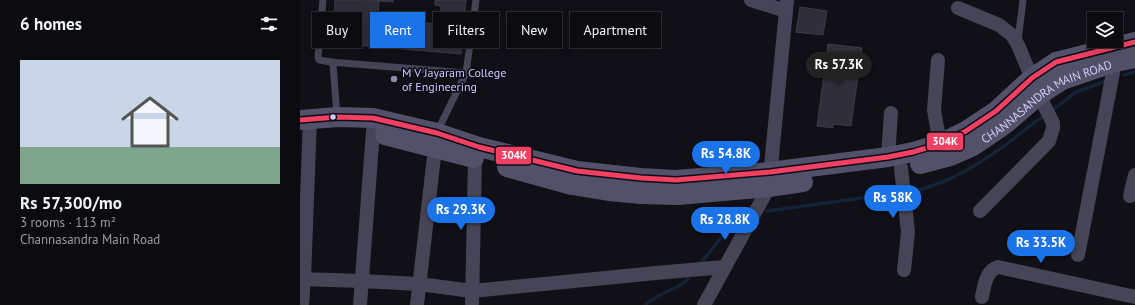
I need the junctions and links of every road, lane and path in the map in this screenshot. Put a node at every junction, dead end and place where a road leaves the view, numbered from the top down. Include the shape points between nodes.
1 (323, 0) edge
2 (476, 0) edge
3 (751, 0) edge
4 (1023, 0) edge
5 (786, 5) edge
6 (958, 8) dead end
7 (1135, 42) edge
8 (1018, 45) junction
9 (1135, 58) edge
10 (938, 60) dead end
11 (331, 62) junction
12 (1115, 62) junction
13 (466, 73) junction
14 (1035, 87) junction
15 (891, 113) dead end
16 (337, 116) junction
17 (305, 125) edge
18 (373, 131) junction
19 (436, 140) junction
20 (940, 144) junction
21 (475, 159) junction
22 (895, 162) junction
23 (1135, 174) edge
24 (770, 180) junction
25 (646, 186) junction
26 (1130, 196) dead end
27 (980, 211) dead end
28 (1078, 255) dead end
29 (725, 268) junction
30 (904, 270) dead end
31 (302, 279) edge
32 (362, 281) junction
33 (419, 284) junction
34 (472, 291) junction
35 (982, 297) dead end
36 (1135, 297) edge
37 (302, 305) edge
38 (360, 305) edge
39 (417, 305) edge
40 (472, 305) edge
41 (704, 305) edge

1 - 11 lane via 318,57 319,60
2 - 13 lane
3 - 5 street
4 - 8 lane
5 - 24 street
6 - 8 street via 999,25 1012,35
7 - 14 main road, CHANNASANDRA MAIN ROAD via 1056,62
8 - 14 street
9 - 12 main road, CHANNASANDRA MAIN ROAD
10 - 20 street via 934,110
11 - 13 lane
11 - 16 lane via 334,68
12 - 14 main road, CHANNASANDRA MAIN ROAD
12 - 28 street
13 - 19 lane
14 - 20 main road, CHANNASANDRA MAIN ROAD via 966,131
14 - 22 main road, CHANNASANDRA MAIN ROAD via 1004,125 973,146 950,156
14 - 27 street via 1053,124 1049,141
15 - 22 street
16 - 17 main road, CHANNASANDRA MAIN ROAD
16 - 19 main road, CHANNASANDRA MAIN ROAD via 373,118
17 - 18 main road, CHANNASANDRA MAIN ROAD via 331,130
17 - 31 street
18 - 19 main road, CHANNASANDRA MAIN ROAD
18 - 32 street
19 - 21 main road, CHANNASANDRA MAIN ROAD
19 - 25 main road, CHANNASANDRA MAIN ROAD via 479,146
19 - 33 street
20 - 22 main road, CHANNASANDRA MAIN ROAD via 913,152
21 - 25 main road, CHANNASANDRA MAIN ROAD via 572,185 609,191
21 - 34 street
22 - 24 main road, CHANNASANDRA MAIN ROAD
22 - 30 street via 908,232
23 - 26 street
24 - 25 main road, CHANNASANDRA MAIN ROAD via 676,180
24 - 29 street
29 - 34 street
29 - 41 street
31 - 32 street
31 - 37 street
32 - 33 street
32 - 38 street
33 - 34 street
33 - 39 street
34 - 40 street
35 - 36 street via 989,273 993,268 998,268

